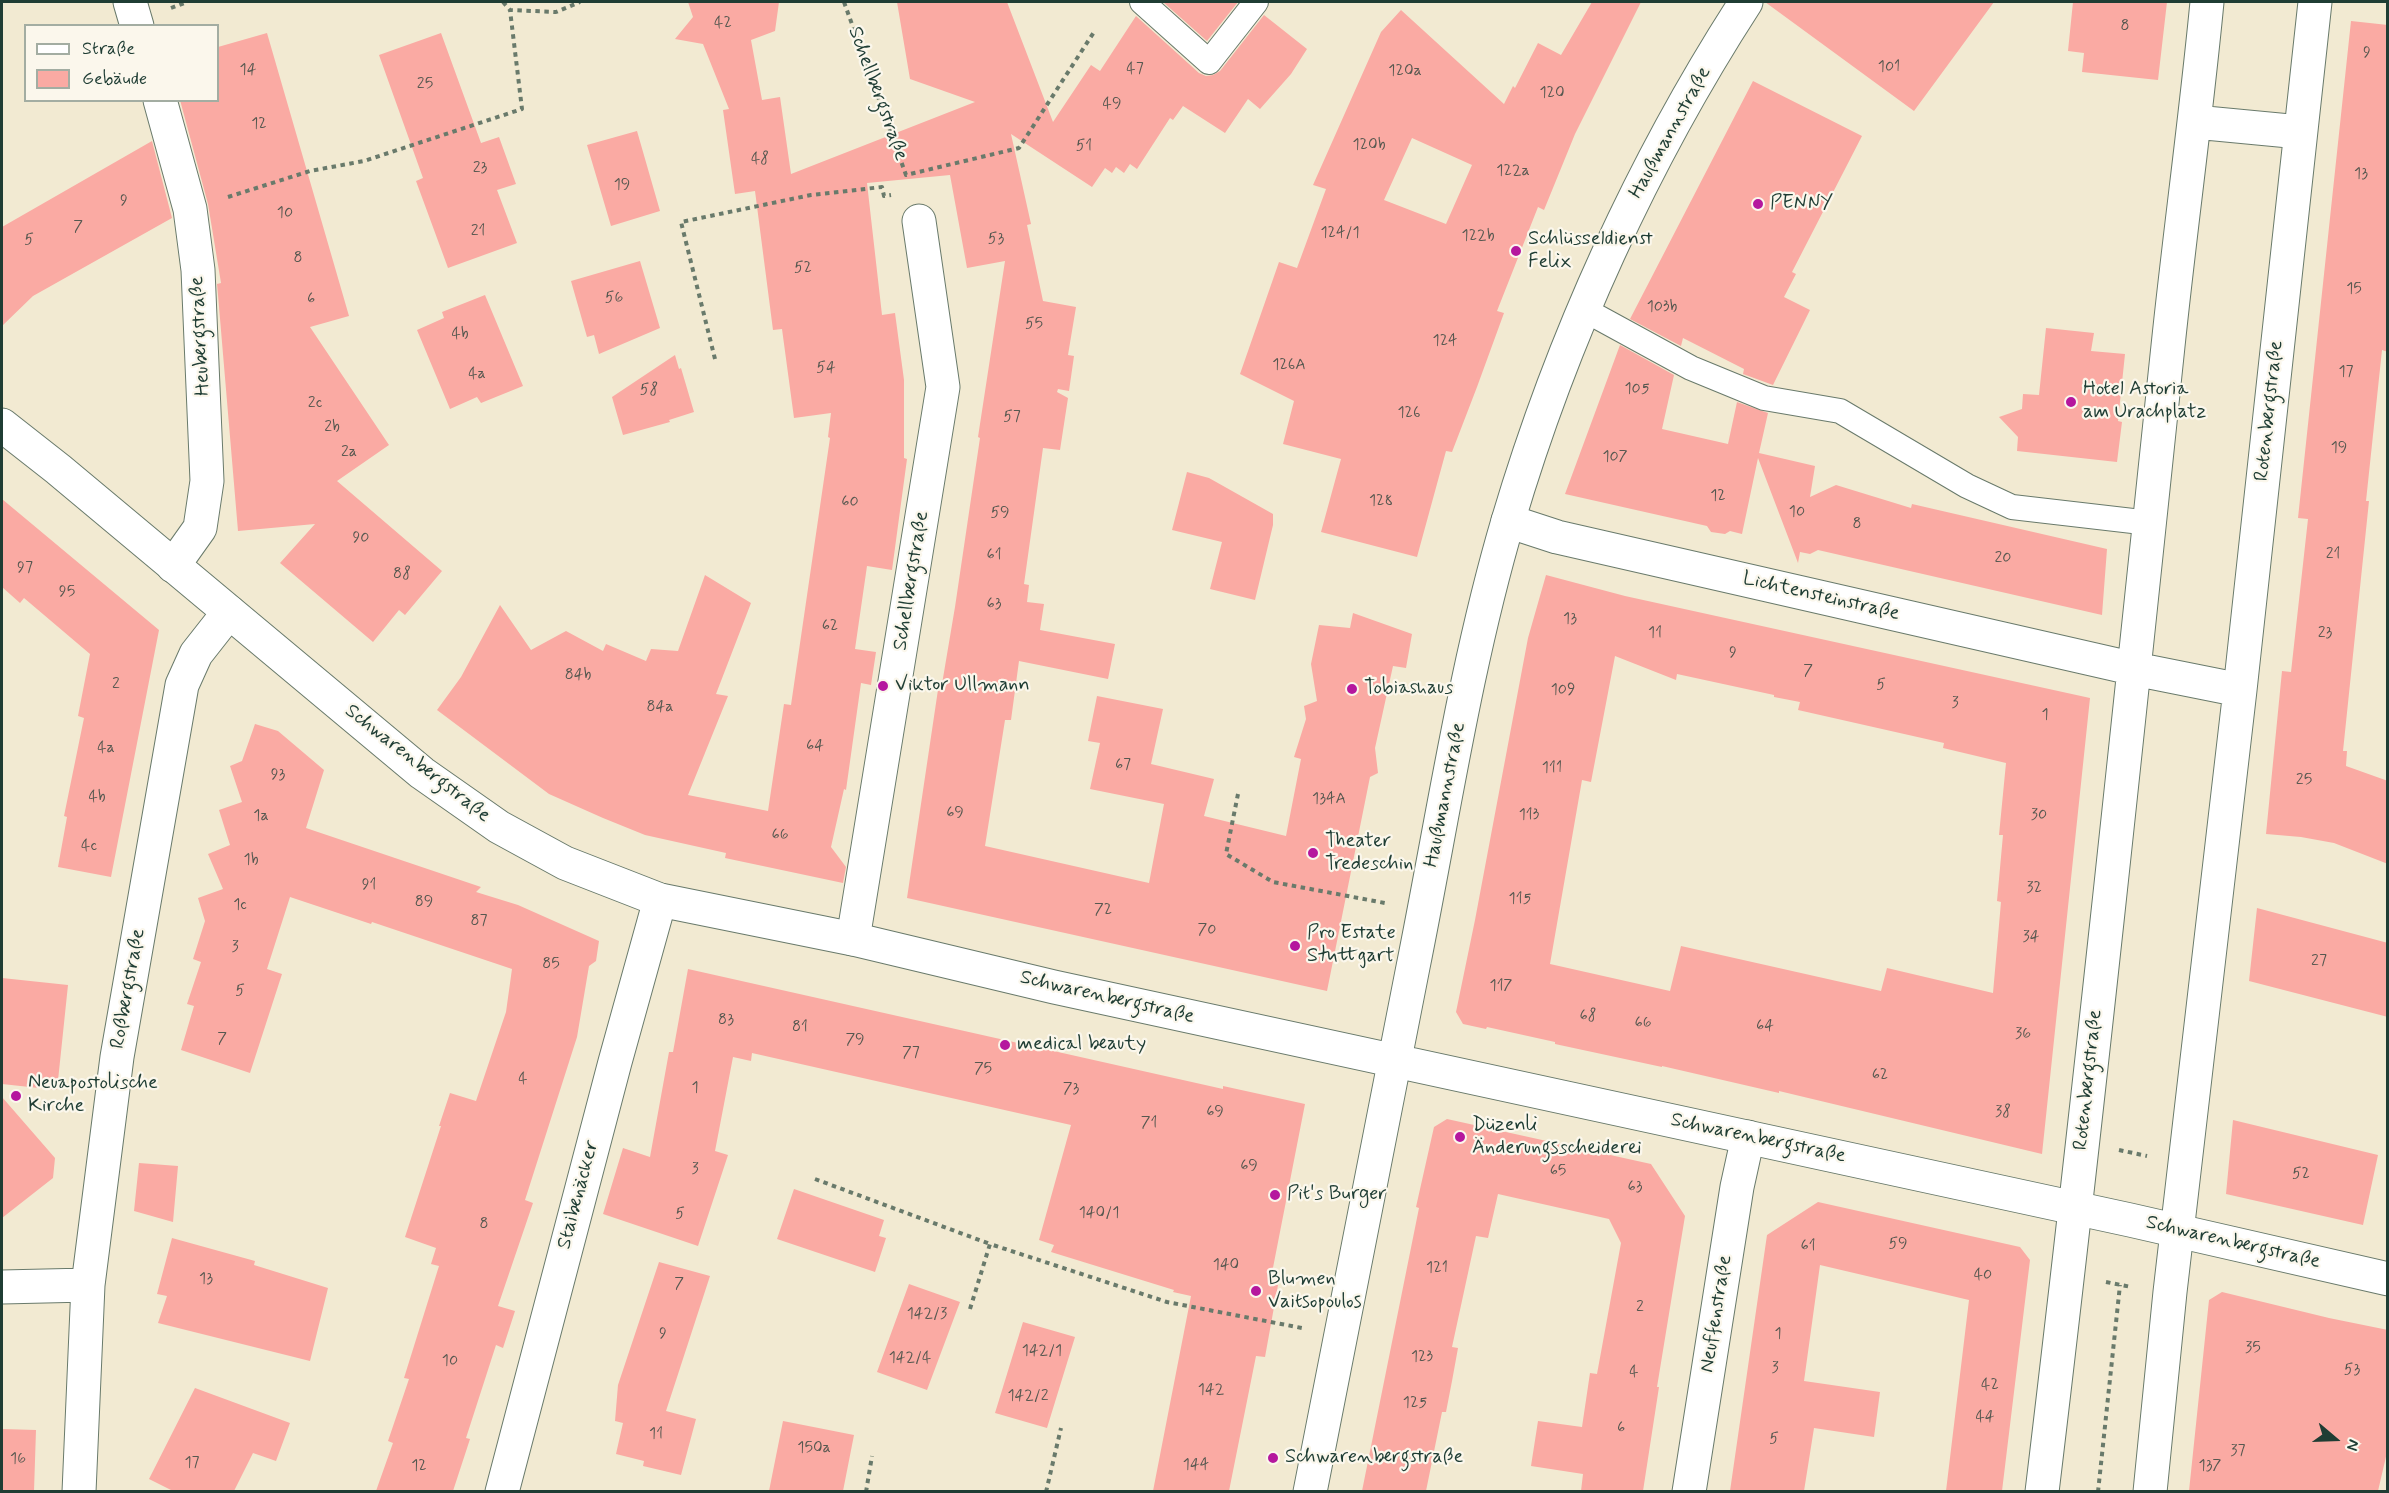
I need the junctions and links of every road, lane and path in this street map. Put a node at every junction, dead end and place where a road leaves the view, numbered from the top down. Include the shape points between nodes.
1 (130, 2) edge
2 (503, 2) edge
3 (580, 2) edge
4 (844, 2) edge
5 (1142, 2) edge
6 (1256, 2) edge
7 (1746, 2) edge
8 (2207, 2) edge
9 (2315, 2) edge
10 (510, 10) junction
11 (136, 24) edge
12 (1094, 32) dead end
13 (161, 102) edge
14 (2195, 122) junction
15 (2300, 132) junction
16 (895, 194) dead end
17 (190, 209) junction
18 (919, 221) dead end
19 (1583, 309) junction
20 (715, 360) dead end
21 (2, 425) edge
22 (1508, 521) junction
23 (2150, 523) junction
24 (173, 566) junction
25 (230, 612) junction
26 (2135, 669) junction
27 (2240, 690) junction
28 (1238, 794) dead end
29 (660, 900) junction
30 (1424, 910) junction
31 (853, 939) junction
32 (1395, 1061) junction
33 (1748, 1137) junction
34 (2082, 1143) junction
35 (2186, 1164) junction
36 (815, 1179) dead end
37 (2076, 1208) junction
38 (2178, 1231) junction
39 (990, 1244) junction
40 (2068, 1274) junction
41 (2388, 1279) edge
42 (88, 1285) junction
43 (2120, 1285) junction
44 (2, 1287) edge
45 (2170, 1292) junction
46 (970, 1309) dead end
47 (1341, 1335) junction
48 (1061, 1428) dead end
49 (872, 1456) dead end
50 (79, 1491) edge
51 (502, 1491) edge
52 (866, 1491) edge
53 (1046, 1491) edge
54 (1310, 1491) edge
55 (1689, 1491) edge
56 (2042, 1491) edge
57 (2098, 1491) edge
58 (2150, 1491) edge

1 - 11 street
2 - 10 path
3 - 10 path via 556,12
4 - 12 path, Schellbergstraße via 906,175 1018,148
5 - 6 lane via 1209,62
7 - 19 street, Haußmannstraße via 1635,197
8 - 14 street, Rotenbergstraße
9 - 15 street, Rotenbergstraße
10 - 17 path via 522,109 364,161 310,171
13 - 17 street, Heubergstraße
14 - 15 street
14 - 23 street, Rotenbergstraße
15 - 27 street, Rotenbergstraße
16 - 20 path via 884,196 882,187 811,195 681,222
17 - 24 street, Heubergstraße via 198,270 207,481 200,528
18 - 31 street, Schellbergstraße via 943,387
19 - 22 street, Haußmannstraße
19 - 23 lane via 1691,368 1764,398 1840,411 1967,486 2012,507
21 - 24 street, Schwarenbergstraße
22 - 26 street, Lichtensteinstraße via 1557,537
22 - 30 street, Haußmannstraße via 1446,789
23 - 26 street, Rotenbergstraße
24 - 25 street, Schwarenbergstraße
25 - 29 street, Schwarenbergstraße via 422,772 499,827 565,863
25 - 42 street, Roßbergstraße via 196,654 182,685 117,1057
26 - 27 street
26 - 34 street, Rotenbergstraße
27 - 35 street, Rotenbergstraße
28 - 30 path via 1226,854 1273,882
29 - 31 street, Schwarenbergstraße
29 - 51 street, Staibenäcker
30 - 32 street, Haußmannstraße
31 - 32 street, Schwarenbergstraße via 1065,990
32 - 33 street, Schwarenbergstraße
32 - 47 street, Haußmannstraße
33 - 37 street, Schwarenbergstraße
33 - 55 street, Neuffenstraße
34 - 35 path
34 - 37 street, Rotenbergstraße
35 - 38 street, Rotenbergstraße
36 - 39 path
37 - 38 street, Schwarenbergstraße
37 - 40 street, Rotenbergstraße
38 - 41 street, Schwarenbergstraße
38 - 45 street, Rotenbergstraße
39 - 46 path
39 - 47 path via 1167,1302
40 - 43 path
40 - 56 street, Rotenbergstraße
42 - 44 street
42 - 50 street, Roßbergstraße
43 - 45 path
43 - 57 path
45 - 58 street, Rotenbergstraße
47 - 54 street, Haußmannstraße
48 - 53 path
49 - 52 path

